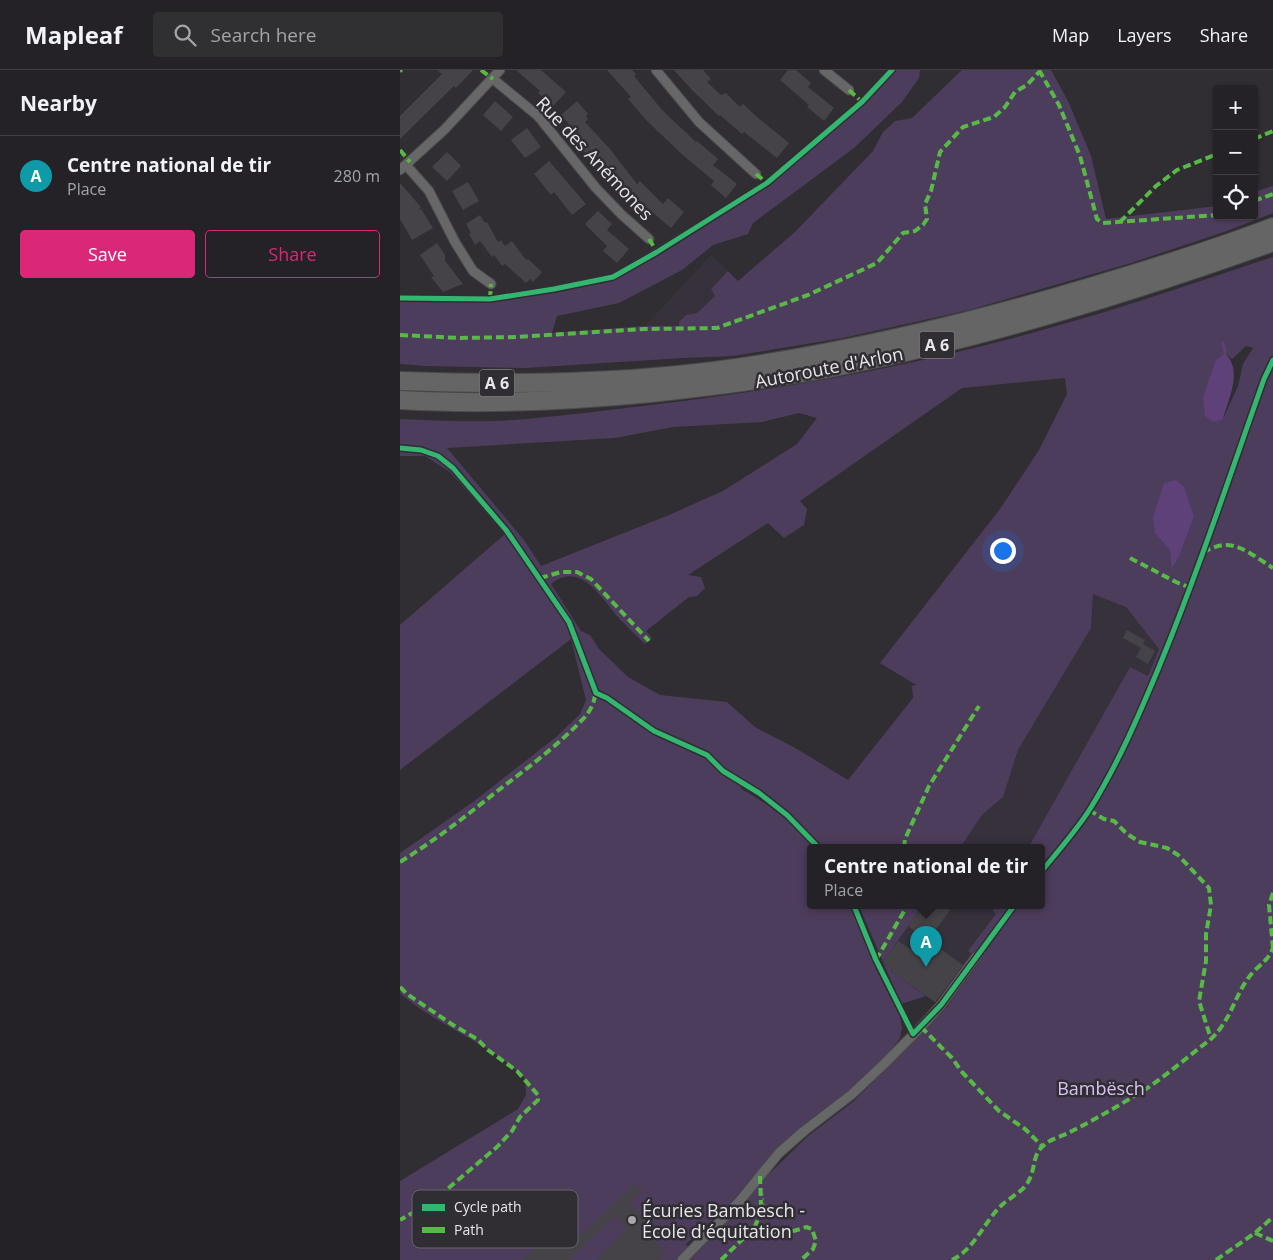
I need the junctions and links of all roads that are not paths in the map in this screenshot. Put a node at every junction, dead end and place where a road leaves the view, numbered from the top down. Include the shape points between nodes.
1 (500, 70) edge
2 (656, 70) edge
3 (824, 70) edge
4 (492, 80) junction
5 (849, 90) dead end
6 (403, 168) edge
7 (756, 174) dead end
8 (1273, 226) edge
9 (649, 239) dead end
10 (1273, 242) edge
11 (491, 284) dead end
12 (400, 381) edge
13 (400, 400) edge
14 (976, 957) dead end
15 (682, 1260) edge

1 - 4 street
2 - 7 street via 699,122
3 - 5 street
4 - 6 street
4 - 9 street, Rue des Anémones via 538,116 596,188
6 - 11 street via 429,191 473,270
8 - 12 highway, Autoroute d'Arlon / A 6 via 1038,303 845,350 665,376 509,383
10 - 13 highway, Autoroute d'Arlon / A 6 via 1046,317 853,364 744,382 590,399 511,402
14 - 15 street via 941,1005 921,1026 851,1095 779,1153 738,1203

